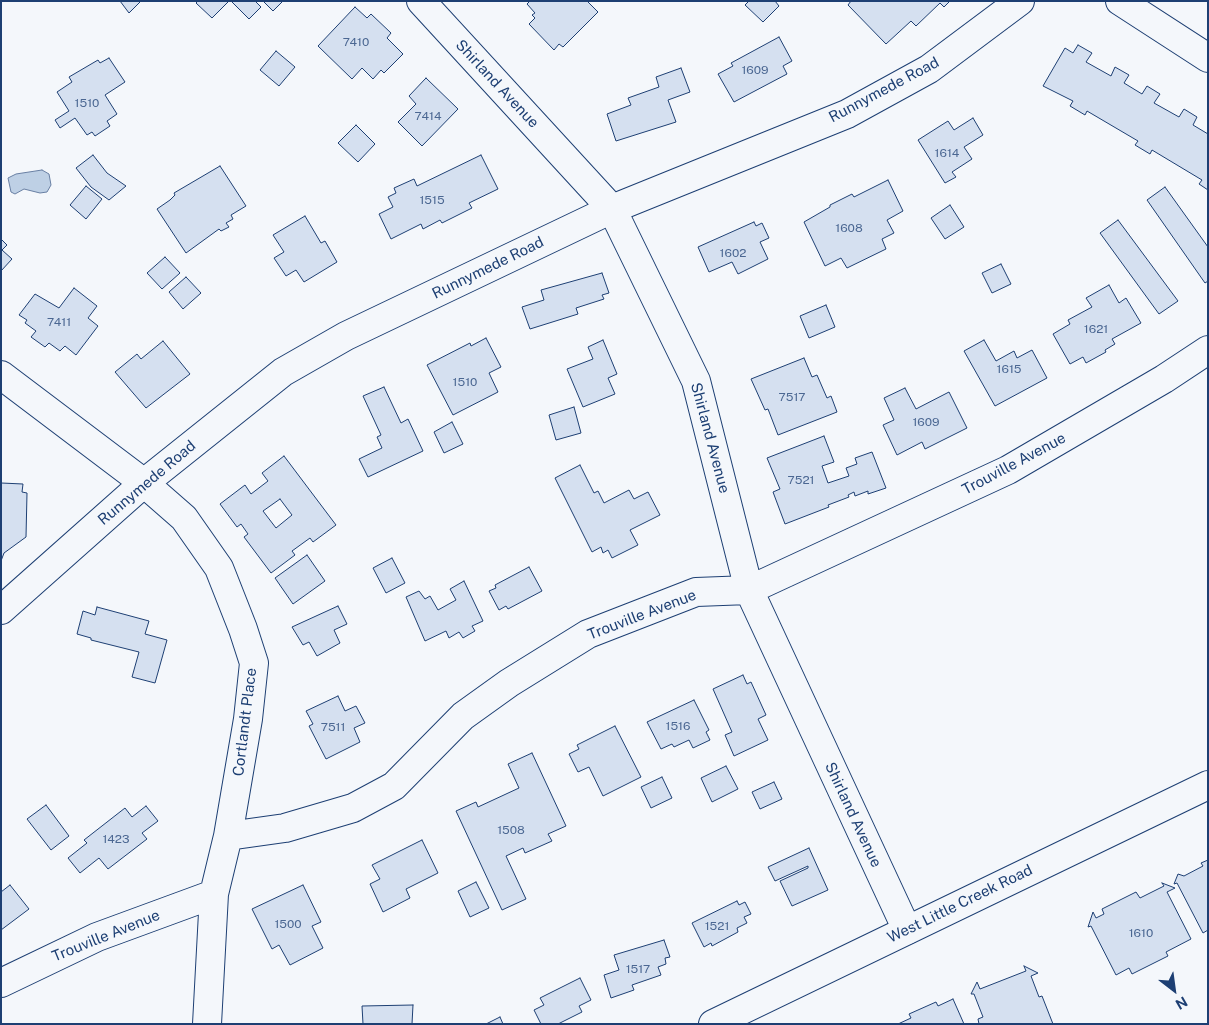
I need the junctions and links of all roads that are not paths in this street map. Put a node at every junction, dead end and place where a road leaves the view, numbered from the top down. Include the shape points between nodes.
1 (421, 1) edge
2 (1020, 1) edge
3 (1120, 1) edge
4 (1208, 58) edge
5 (612, 208) junction
6 (1208, 350) edge
7 (1, 375) edge
8 (144, 483) junction
9 (749, 590) junction
10 (1, 610) edge
11 (1208, 785) edge
12 (228, 836) junction
13 (214, 894) junction
14 (907, 930) junction
15 (1, 984) edge
16 (727, 1021) edge
17 (207, 1024) edge

1 - 5 street, Shirland Avenue
2 - 5 street, Runnymede Road via 929,69 847,114
3 - 4 street
5 - 8 street, Runnymede Road via 346,336 283,372
5 - 9 street, Shirland Avenue via 696,381
6 - 9 street, Trouville Avenue via 1008,470
7 - 8 street, Cortlandt Place
8 - 10 street, Runnymede Road
8 - 12 street, Cortlandt Place via 184,518 219,568 254,663
9 - 12 street, Trouville Avenue via 696,592 588,634 462,716 394,786 353,808 285,828
9 - 14 street, Shirland Avenue
11 - 14 street, West Little Creek Road
12 - 13 street, Cortlandt Place
13 - 15 street, Trouville Avenue via 97,937
13 - 17 street, Cortlandt Place
14 - 16 street, West Little Creek Road

